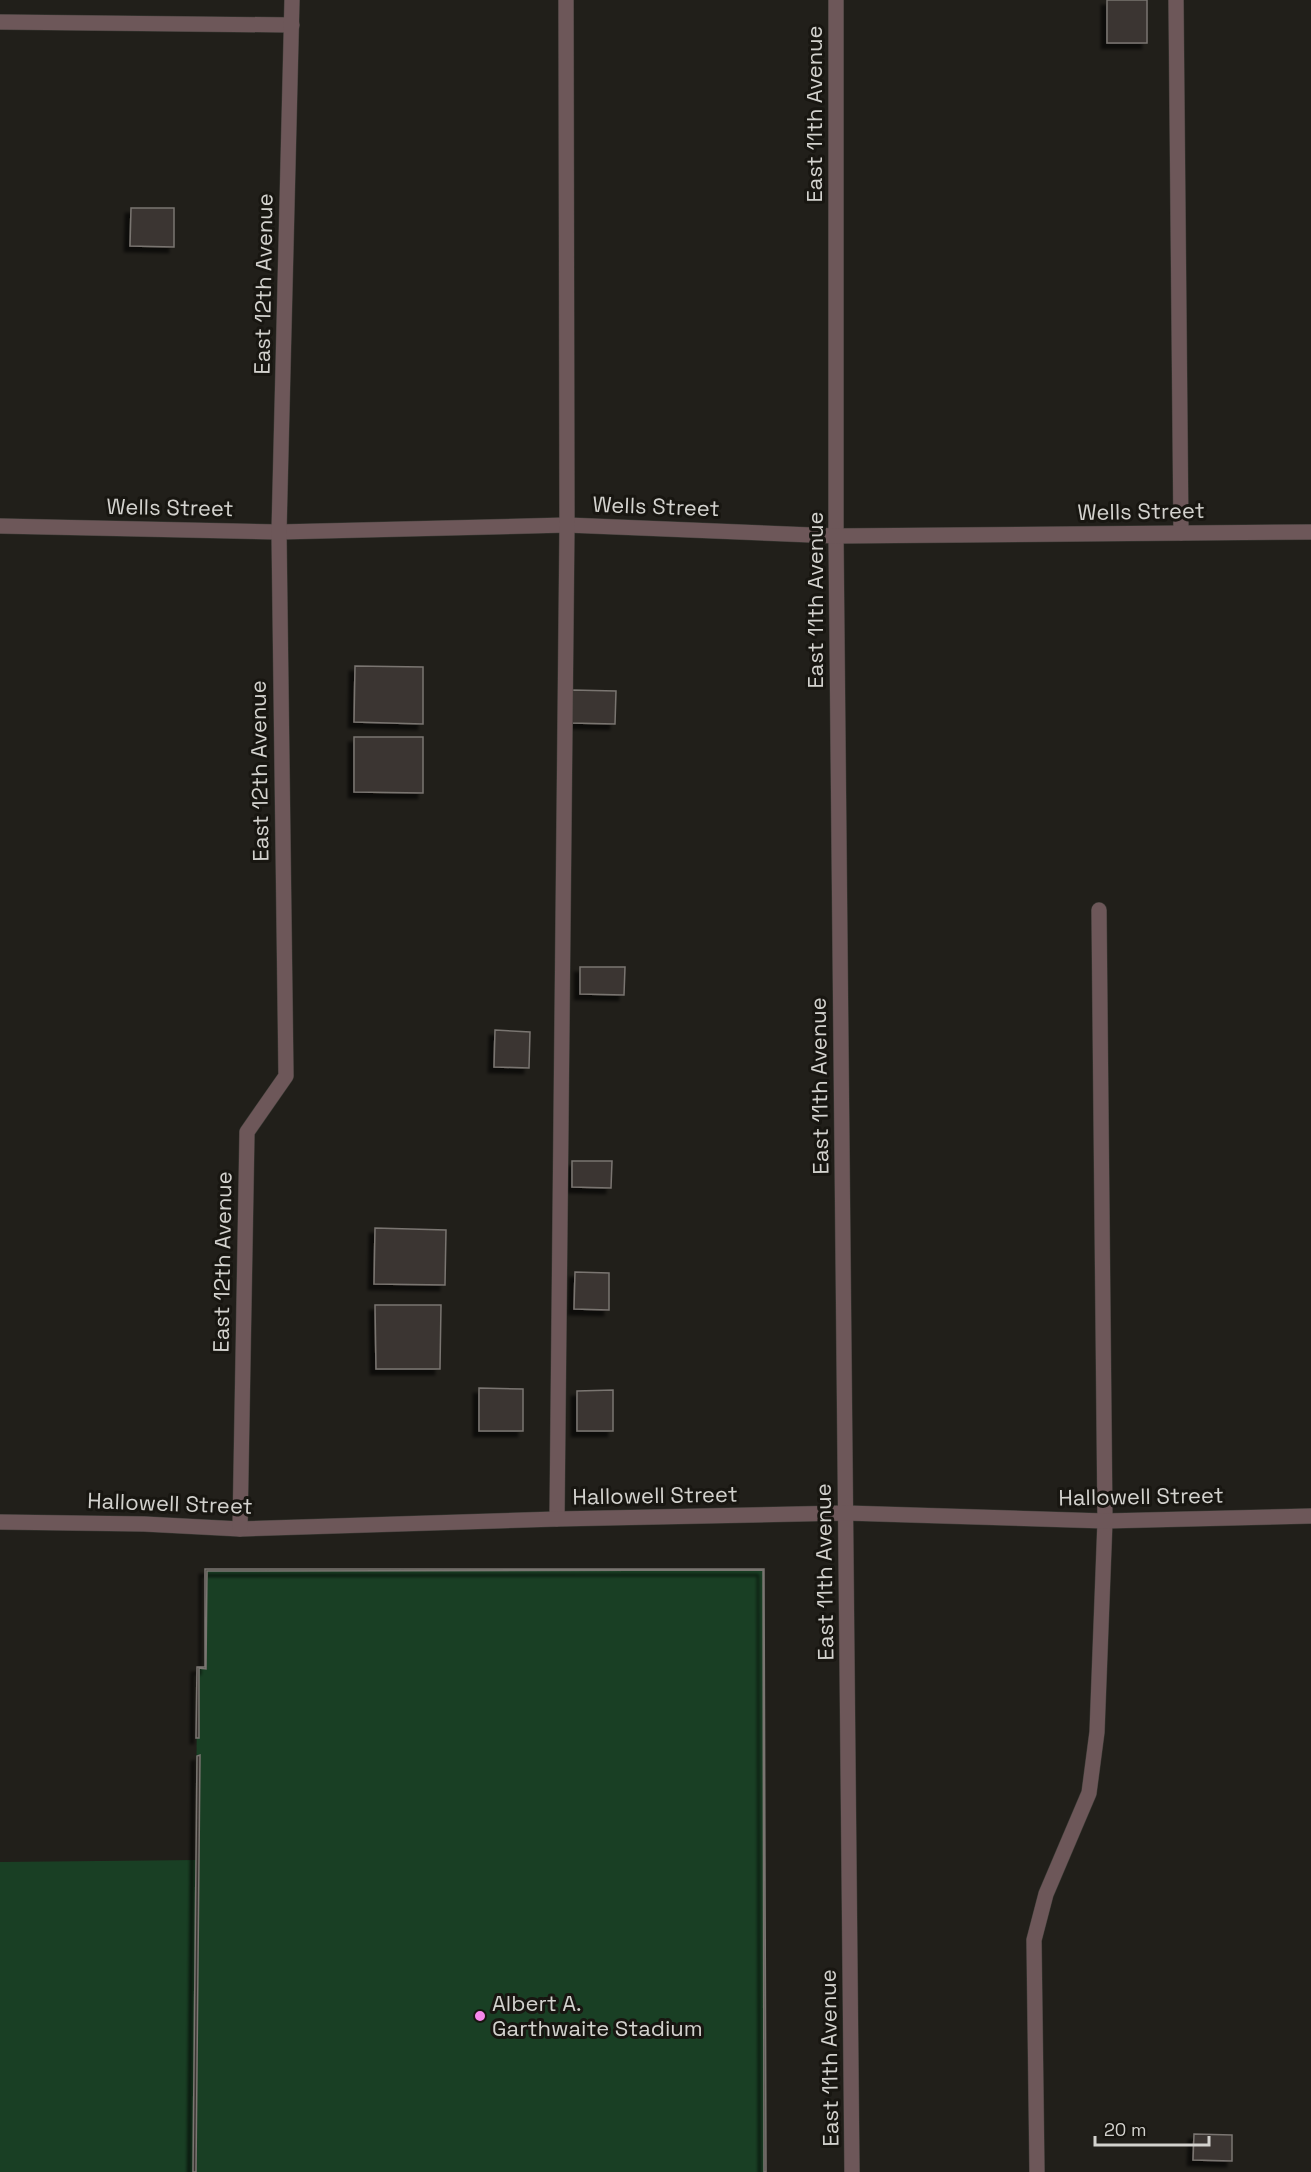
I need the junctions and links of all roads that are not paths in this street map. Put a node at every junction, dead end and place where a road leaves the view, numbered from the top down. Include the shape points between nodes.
1 (292, 0) edge
2 (566, 0) edge
3 (836, 0) edge
4 (1176, 0) edge
5 (0, 22) edge
6 (292, 25) junction
7 (567, 525) junction
8 (0, 526) edge
9 (279, 532) junction
10 (1311, 532) edge
11 (1181, 533) junction
12 (836, 536) junction
13 (1099, 910) dead end
14 (846, 1513) junction
15 (1311, 1516) edge
16 (557, 1519) junction
17 (1106, 1521) junction
18 (0, 1522) edge
19 (240, 1529) junction
20 (852, 2172) edge
21 (1037, 2172) edge

1 - 6 street, East 12th Avenue
2 - 7 street
3 - 12 street, East 11th Avenue
4 - 11 street
5 - 6 street
6 - 9 street, East 12th Avenue
7 - 9 street, Wells Street
7 - 12 street, Wells Street
7 - 16 street
8 - 9 street, Wells Street
9 - 19 street, East 12th Avenue via 286,1076 247,1132
10 - 11 street, Wells Street
11 - 12 street, Wells Street
12 - 14 street, East 11th Avenue
13 - 17 street
14 - 16 street, Hallowell Street
14 - 17 street, Hallowell Street
14 - 20 street, East 11th Avenue
15 - 17 street, Hallowell Street
16 - 19 street, Hallowell Street
17 - 21 street via 1097,1732 1089,1793 1046,1894 1034,1940
18 - 19 street, Hallowell Street

